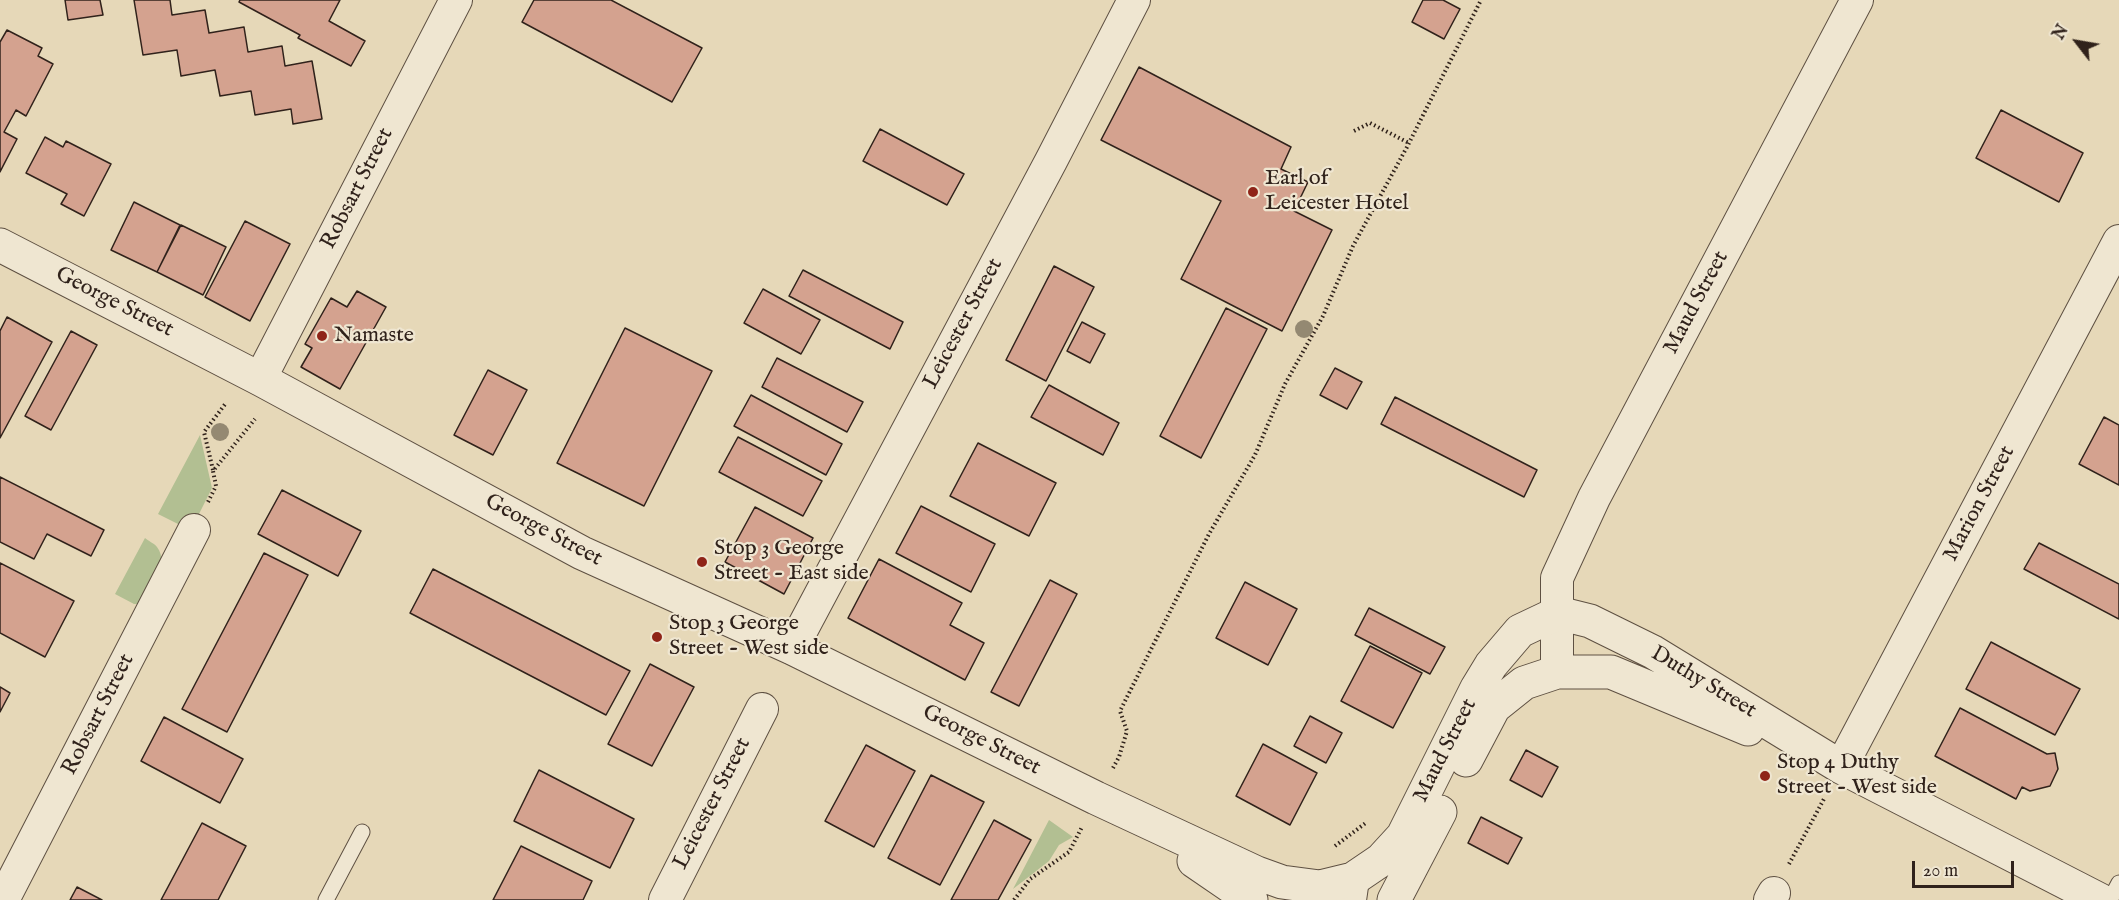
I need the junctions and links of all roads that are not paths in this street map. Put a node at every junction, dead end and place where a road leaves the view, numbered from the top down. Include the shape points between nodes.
1 (456, 0) edge
2 (1134, 0) edge
3 (1857, 0) edge
4 (2119, 241) edge
5 (0, 245) edge
6 (260, 379) junction
7 (194, 530) road end
8 (1558, 613) junction
9 (792, 648) junction
10 (1557, 672) junction
11 (762, 709) dead end
12 (1841, 767) junction
13 (1096, 798) junction
14 (362, 832) dead end
15 (2119, 883) edge
16 (1351, 889) edge
17 (3, 900) edge
18 (326, 900) edge
19 (665, 900) edge
20 (1251, 900) edge
21 (1394, 900) edge
22 (2100, 900) edge
23 (2110, 900) edge

1 - 6 street, Robsart Street
2 - 9 street, Leicester Street
3 - 8 street, Maud Street via 1594,498 1557,578
4 - 12 street, Marion Street
5 - 6 street, George Street
6 - 9 street, George Street via 582,553
7 - 17 street, Robsart Street
8 - 10 street, Maud Street
8 - 12 street, Duthy Street via 1590,621 1653,652
8 - 16 street, Maud Street via 1520,632 1491,665 1403,836
9 - 13 street, George Street
10 - 12 street, Duthy Street via 1611,672
10 - 21 street, Maud Street via 1524,682 1494,708
11 - 19 street, Leicester Street
12 - 22 street, Duthy Street
13 - 16 street, George Street via 1282,882
13 - 20 street, George Street
14 - 18 lane
15 - 23 lane

